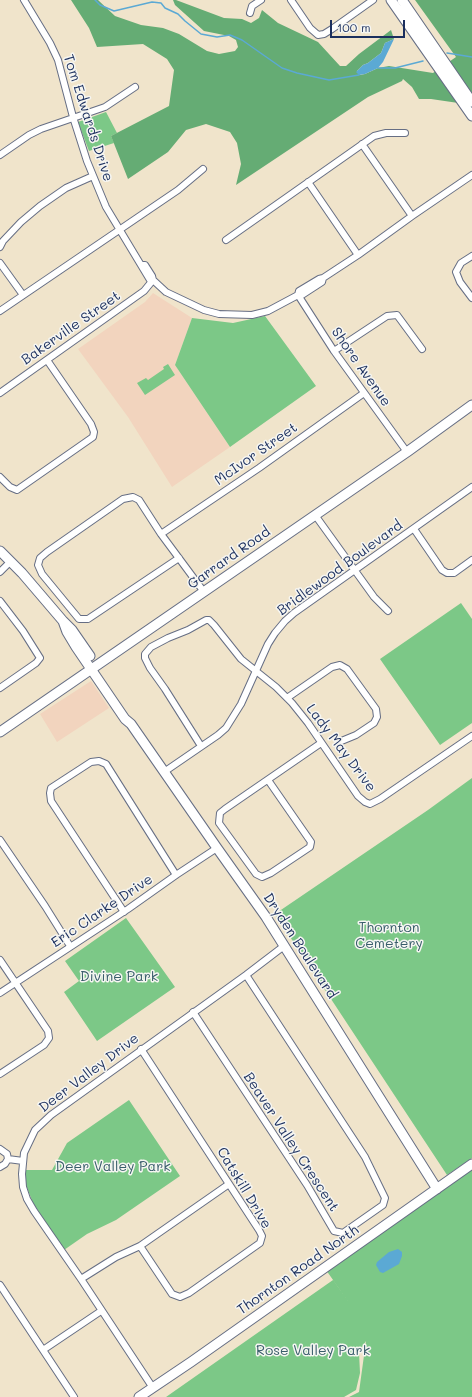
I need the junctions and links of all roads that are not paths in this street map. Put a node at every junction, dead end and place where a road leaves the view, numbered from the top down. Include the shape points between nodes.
1 (24, 0) edge
2 (261, 0) edge
3 (291, 0) edge
4 (373, 0) edge
5 (391, 0) edge
6 (402, 0) edge
7 (250, 13) dead end
8 (135, 87) dead end
9 (472, 102) edge
10 (472, 116) edge
11 (73, 118) junction
12 (405, 133) dead end
13 (362, 144) junction
14 (0, 155) edge
15 (203, 169) dead end
16 (472, 175) edge
17 (93, 176) junction
18 (308, 182) junction
19 (412, 216) junction
20 (119, 230) junction
21 (226, 240) dead end
22 (0, 247) edge
23 (358, 255) junction
24 (472, 256) edge
25 (0, 263) edge
26 (153, 280) junction
27 (23, 295) junction
28 (298, 295) junction
29 (472, 298) edge
30 (0, 311) edge
31 (422, 349) dead end
32 (334, 351) junction
33 (47, 360) junction
34 (0, 393) edge
35 (364, 393) junction
36 (472, 405) edge
37 (407, 452) junction
38 (0, 478) edge
39 (472, 487) edge
40 (315, 515) junction
41 (414, 529) junction
42 (161, 534) junction
43 (0, 551) edge
44 (179, 558) junction
45 (472, 560) edge
46 (10, 562) junction
47 (354, 571) junction
48 (0, 572) edge
49 (204, 592) junction
50 (0, 601) edge
51 (388, 611) dead end
52 (93, 667) junction
53 (256, 672) junction
54 (0, 688) edge
55 (288, 698) junction
56 (0, 732) edge
57 (472, 736) edge
58 (339, 742) dead end
59 (321, 743) junction
60 (201, 746) junction
61 (164, 772) junction
62 (268, 780) junction
63 (0, 840) edge
64 (217, 848) junction
65 (176, 875) junction
66 (124, 912) junction
67 (70, 946) junction
68 (284, 946) junction
69 (0, 960) edge
70 (246, 975) junction
71 (15, 982) junction
72 (0, 993) edge
73 (193, 1012) junction
74 (141, 1049) junction
75 (0, 1074) edge
76 (0, 1149) edge
77 (8, 1159) junction
78 (23, 1161) junction
79 (472, 1164) edge
80 (0, 1167) edge
81 (229, 1184) junction
82 (437, 1189) junction
83 (140, 1246) junction
84 (81, 1279) junction
85 (0, 1285) edge
86 (101, 1311) junction
87 (43, 1350) junction
88 (153, 1388) junction
89 (74, 1397) edge
90 (139, 1397) edge

1 - 11 street, Tom Edwards Drive via 58,60
2 - 7 street via 252,6
3 - 4 street via 310,28 318,35 332,29
5 - 10 street
6 - 9 street
8 - 11 street via 105,107
11 - 14 street via 29,135
11 - 17 street, Tom Edwards Drive
12 - 13 street via 374,136
13 - 18 street
13 - 19 street
15 - 20 street via 178,190
16 - 19 street, Tom Edwards Drive
17 - 20 street, Tom Edwards Drive
17 - 22 street via 66,188 40,206 21,222
18 - 21 street
18 - 23 street
19 - 23 street, Tom Edwards Drive
20 - 26 street, Tom Edwards Drive via 142,265 149,270
20 - 27 street
23 - 28 street, Tom Edwards Drive via 322,282
24 - 29 street via 461,263 456,272
25 - 27 street
26 - 28 street, Tom Edwards Drive via 166,292 204,310 219,314 252,314 268,311
26 - 33 street, Bakerville Street via 144,291
27 - 30 street
28 - 32 street, Shore Avenue
31 - 32 street via 397,315 387,316
32 - 35 street, Shore Avenue
33 - 34 street, Bakerville Street
33 - 38 street via 91,424 93,437 17,490
35 - 37 street, Shore Avenue
35 - 42 street, McIvor Street
36 - 37 street, Garrard Road
37 - 40 street, Garrard Road
39 - 41 street, Bridlewood Boulevard
40 - 47 street
40 - 49 street, Garrard Road
41 - 45 street via 442,570 447,573 454,572
41 - 47 street, Bridlewood Boulevard
42 - 44 street
42 - 44 street via 139,500 133,497 123,499 46,552 38,565 42,574 79,619 88,619
43 - 46 street, Dryden Boulevard
44 - 49 street
46 - 48 street
46 - 52 street, Dryden Boulevard via 63,621 67,632
47 - 51 street
47 - 53 street, Bridlewood Boulevard via 285,621 268,644
49 - 52 street, Garrard Road
50 - 54 street via 40,658
52 - 56 street, Garrard Road
52 - 61 street, Dryden Boulevard via 129,715 131,724
53 - 55 street, Lady May Drive
53 - 60 street, Bridlewood Boulevard via 226,728
53 - 60 street, Lady May Drive via 241,659 209,620 148,650 145,658 150,668
55 - 58 street via 332,667 340,665 348,669 376,710 377,717 356,735
55 - 59 street, Lady May Drive
57 - 59 street, Lady May Drive via 370,804 358,796
59 - 62 street
60 - 61 street, Bridlewood Boulevard
61 - 64 street, Dryden Boulevard
62 - 62 street via 225,809 219,817 219,823 242,856 256,874 262,877 310,847 311,842
63 - 67 street
64 - 65 street, Eric Clarke Drive
64 - 68 street, Dryden Boulevard
65 - 66 street, Eric Clarke Drive
65 - 66 street via 106,764 99,761 91,762 51,788 51,801
66 - 67 street, Eric Clarke Drive
67 - 71 street, Eric Clarke Drive
68 - 70 street, Deer Valley Drive
68 - 82 street, Dryden Boulevard
69 - 71 street
70 - 73 street, Deer Valley Drive
70 - 73 street, Beaver Valley Crescent via 365,1157 384,1198 383,1205 343,1233 334,1231 307,1185
71 - 72 street, Eric Clarke Drive
71 - 75 street via 48,1031 49,1038
73 - 74 street, Deer Valley Drive
74 - 78 street, Deer Valley Drive via 51,1115 36,1130 26,1147
74 - 81 street, Catskill Drive
76 - 77 street via 7,1154
77 - 78 street
77 - 80 street
78 - 84 street, Deer Valley Drive via 23,1187 27,1199
79 - 82 street, Thornton Road North
81 - 83 street
81 - 83 street, Catskill Drive via 259,1230 262,1236 260,1243 189,1293 180,1297 172,1294
82 - 88 street, Thornton Road North
83 - 84 street via 116,1256
84 - 86 street, Deer Valley Drive
85 - 87 street
86 - 87 street
86 - 88 street, Deer Valley Drive
87 - 89 street
88 - 90 street, Thornton Road North

